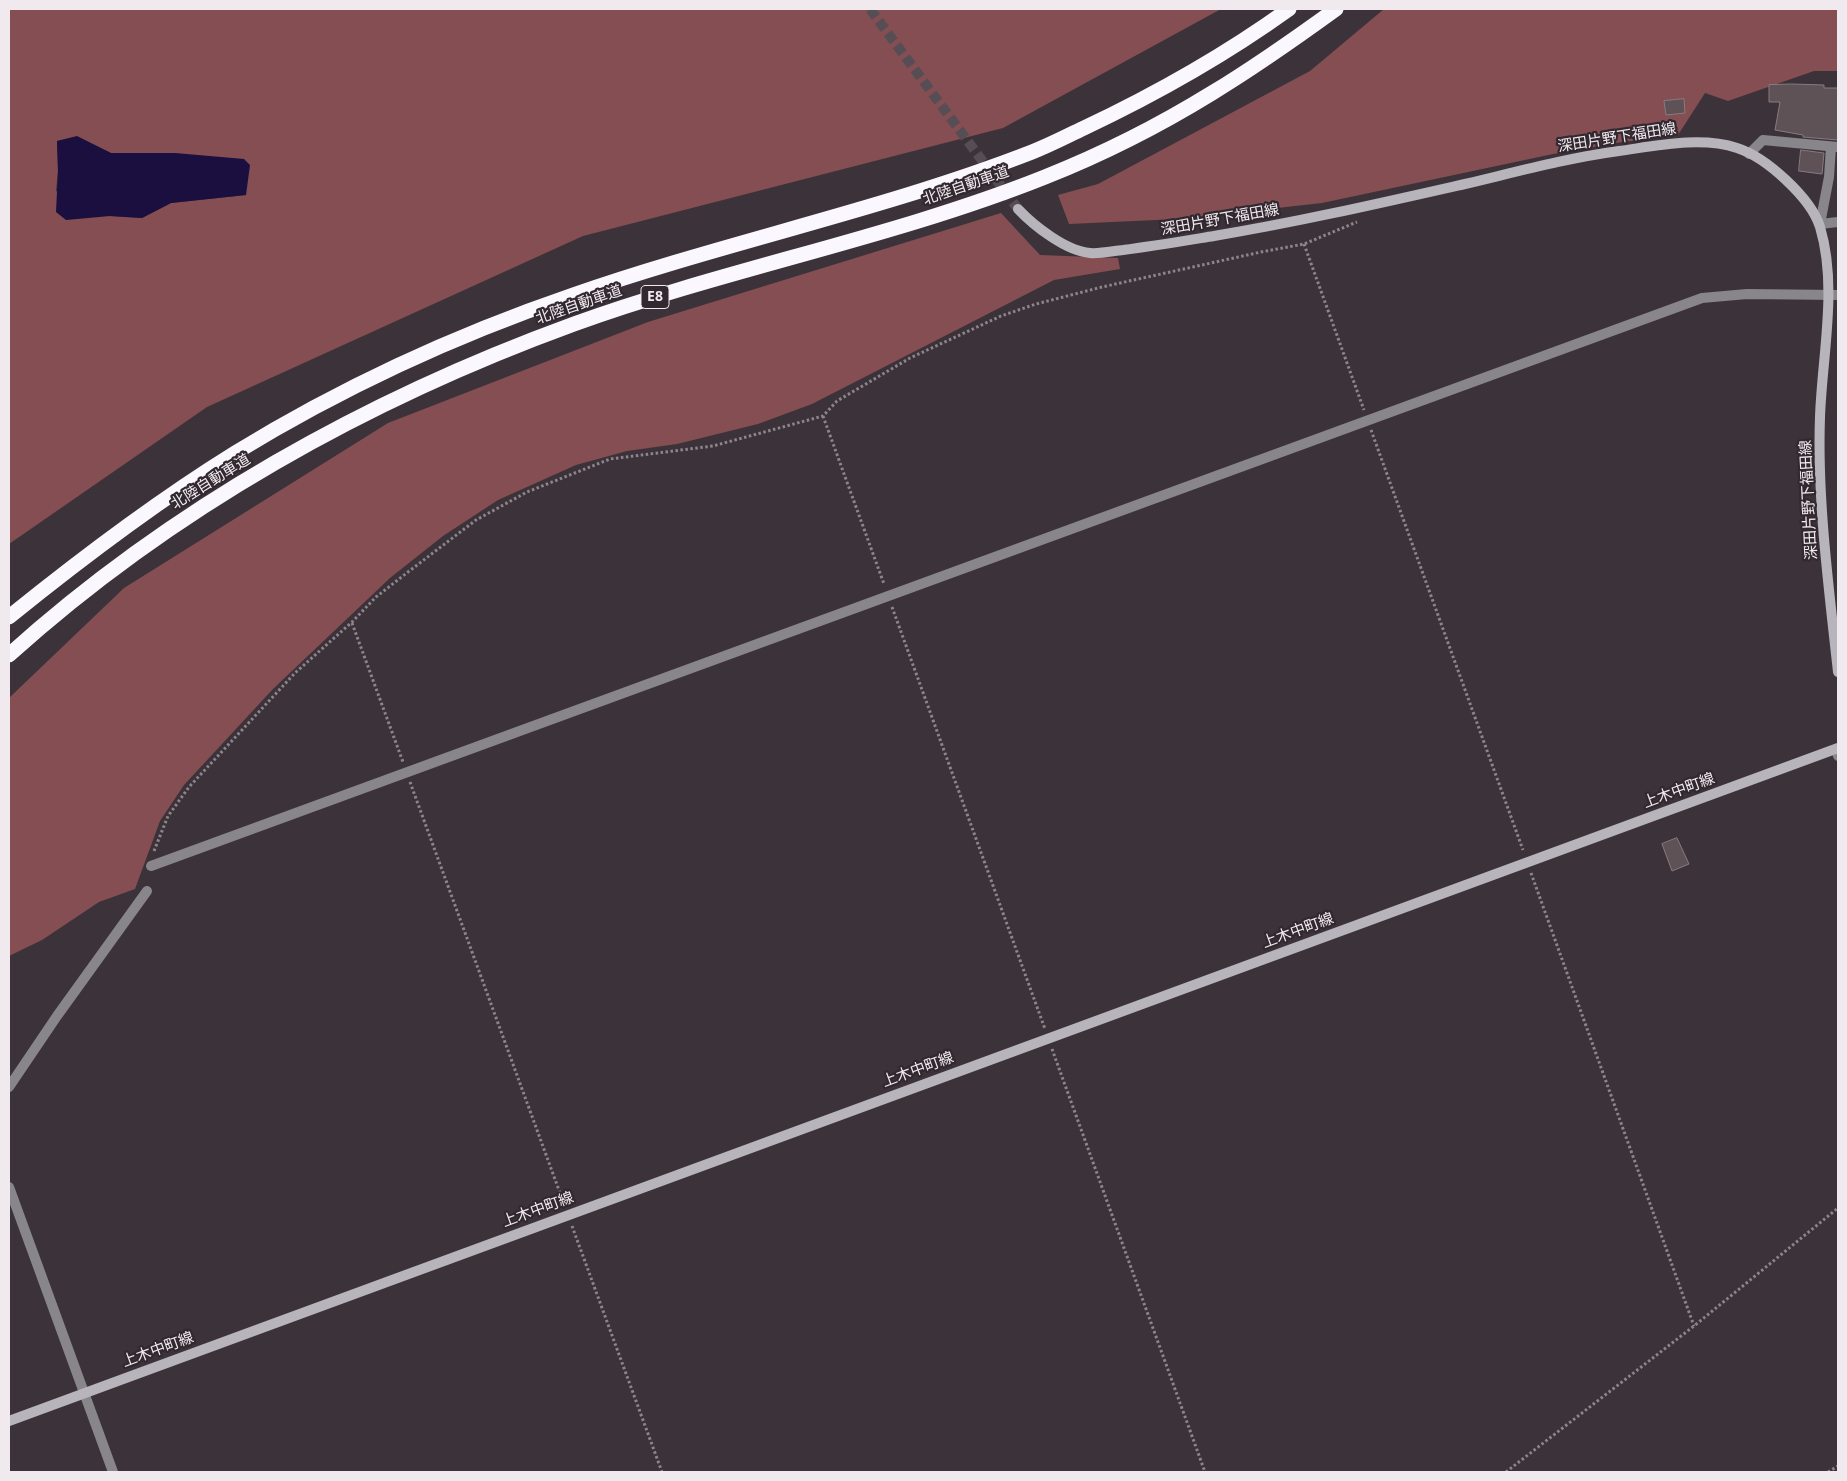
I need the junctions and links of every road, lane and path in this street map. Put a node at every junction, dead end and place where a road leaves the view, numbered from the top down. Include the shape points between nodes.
1 (1289, 9) edge
2 (1336, 9) edge
3 (1834, 147) edge
4 (1749, 154) junction
5 (1375, 204) junction
6 (1018, 209) tunnel mouth
7 (1838, 222) edge
8 (1820, 224) junction
9 (1304, 244) junction
10 (1833, 295) edge
11 (823, 416) junction
12 (1368, 420) junction
13 (888, 596) junction
14 (9, 617) edge
15 (352, 622) junction
16 (9, 655) edge
17 (1838, 672) edge
18 (1837, 751) edge
19 (407, 773) junction
20 (1527, 863) junction
21 (151, 866) joint
22 (147, 891) dead end
23 (1048, 1039) junction
24 (9, 1087) edge
25 (9, 1188) edge
26 (1838, 1208) edge
27 (568, 1215) junction
28 (1694, 1326) junction
29 (84, 1393) junction
30 (9, 1421) edge
31 (1838, 1466) edge
32 (113, 1472) edge
33 (662, 1472) edge
34 (1205, 1472) edge
35 (1506, 1472) edge
36 (1828, 1472) edge

1 - 14 highway, 北陸自動車道 / E8 via 1190,73 1035,151 869,207 574,294 487,326 406,362 321,404 155,505
2 - 16 highway, 北陸自動車道 / E8 via 1212,94 1133,137 1046,176 885,231 577,323 414,389 315,440 172,526 98,581
3 - 4 street via 1763,140
3 - 8 street
4 - 5 main road, 深田片野下福田線 via 1736,147 1714,144 1666,144 1596,154
4 - 8 main road, 深田片野下福田線 via 1778,173 1803,196
5 - 6 main road, 深田片野下福田線 via 1295,222 1157,246 1090,253 1060,242
5 - 9 path via 1352,225
7 - 8 street
8 - 10 main road, 深田片野下福田線
9 - 11 path via 1102,287 1001,316 910,358 836,401
9 - 12 path
10 - 12 street via 1747,294 1702,298
10 - 17 main road, 深田片野下福田線 via 1820,416 1822,495
11 - 13 path
11 - 15 path via 713,446 610,459 527,492 476,520 376,597
12 - 13 street
12 - 20 path
13 - 19 street
13 - 23 path
15 - 19 path
15 - 21 path via 295,673 190,787 168,816
18 - 20 main road, 上木中町線
19 - 21 street
19 - 27 path
20 - 23 main road, 上木中町線
20 - 28 path
22 - 24 street
23 - 27 main road, 上木中町線
23 - 34 path
25 - 29 street
26 - 28 path
27 - 29 main road, 上木中町線
27 - 33 path
28 - 35 path
29 - 30 main road, 上木中町線
29 - 32 street
31 - 36 path

